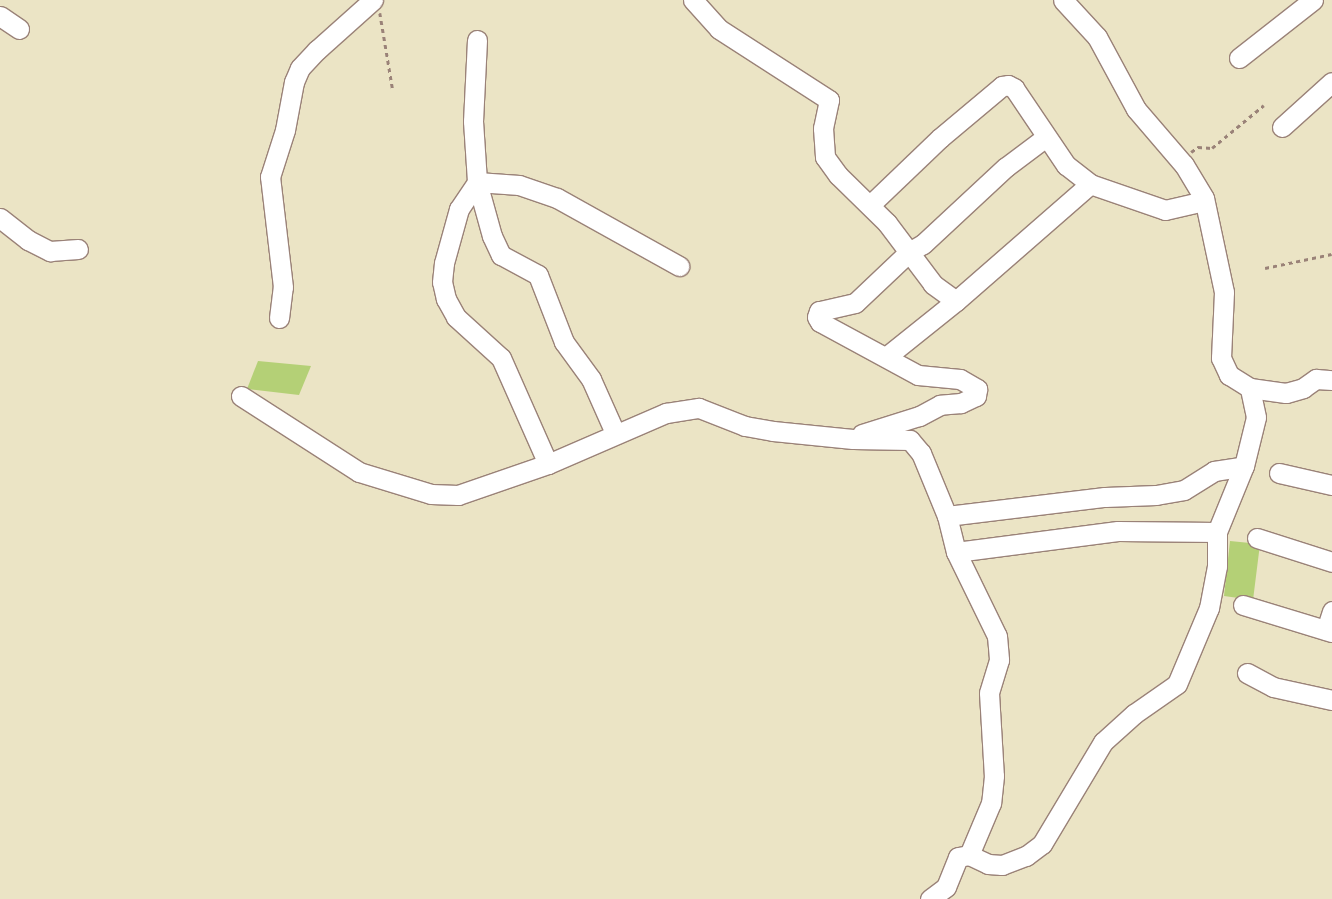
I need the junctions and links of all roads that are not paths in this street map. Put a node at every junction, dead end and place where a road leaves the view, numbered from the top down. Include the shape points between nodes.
1 (693, 0) edge
2 (1063, 0) edge
3 (1313, 0) edge
4 (372, 1) edge
5 (0, 16) edge
6 (19, 29) dead end
7 (477, 40) dead end
8 (1239, 58) dead end
9 (1332, 82) edge
10 (1282, 127) dead end
11 (1046, 137) junction
12 (476, 182) junction
13 (1090, 184) junction
14 (1204, 202) junction
15 (870, 205) junction
16 (0, 218) edge
17 (78, 249) dead end
18 (909, 252) junction
19 (679, 266) dead end
20 (956, 301) junction
21 (278, 318) dead end
22 (886, 357) junction
23 (1332, 380) edge
24 (1250, 388) junction
25 (241, 396) dead end
26 (614, 433) junction
27 (853, 440) junction
28 (548, 464) junction
29 (1244, 466) junction
30 (1279, 473) dead end
31 (1332, 484) edge
32 (947, 516) junction
33 (1217, 532) junction
34 (1257, 538) dead end
35 (956, 552) junction
36 (1332, 562) edge
37 (1243, 605) dead end
38 (1332, 611) edge
39 (1329, 631) edge
40 (1247, 672) dead end
41 (1332, 700) edge
42 (969, 855) junction
43 (930, 899) edge

1 - 15 street via 719,29 829,100 823,128 825,157 838,175
2 - 14 street via 1097,37 1136,109 1184,165
3 - 8 street
4 - 21 street via 317,50 300,68 294,82 270,177 283,287
5 - 6 street
7 - 12 street via 472,121
9 - 10 street
11 - 13 street via 1066,165
11 - 15 street via 1014,88 1002,86 940,138
11 - 18 street via 1006,168 923,244
12 - 19 street via 503,181 558,198
12 - 26 street via 501,255 538,275 564,342 591,379
12 - 28 street via 459,209 444,263 442,282 446,299 456,317 501,358
13 - 14 street via 1165,210
13 - 20 street
14 - 24 street via 1224,292 1221,358 1229,374
15 - 18 street
16 - 17 street via 28,240 50,251
18 - 20 street via 933,284
18 - 22 street via 855,303 820,311 817,317 836,331
20 - 22 street
22 - 27 street via 918,374 938,375 972,384 977,389 976,396 940,406
23 - 24 street via 1316,379 1303,388 1286,393
24 - 29 street via 1256,417
25 - 28 street via 359,472 431,494 458,495
26 - 27 street via 666,412 699,408 745,426
26 - 28 street
27 - 32 street via 910,440 917,445
29 - 32 street via 1214,471 1184,490 1156,495 1106,497
29 - 33 street
30 - 31 street
32 - 35 street
33 - 35 street via 1133,530
33 - 42 street via 1217,566 1209,608 1177,684 1134,714 1103,742 1042,844 1026,856 1002,866 988,864
34 - 36 street
35 - 42 street via 997,636 999,660 989,693 994,776 991,803
37 - 39 street
38 - 39 street
40 - 41 street via 1273,687
42 - 43 street via 955,860 946,887

